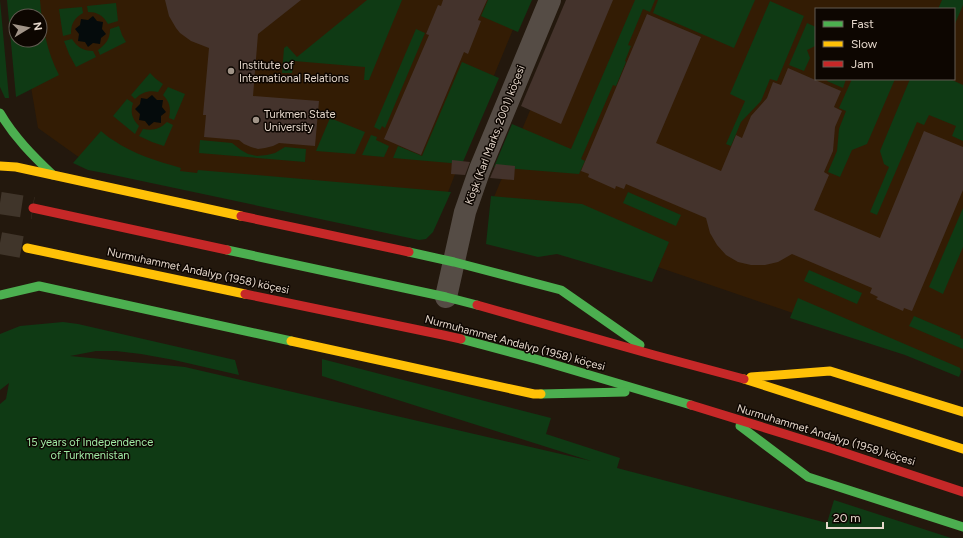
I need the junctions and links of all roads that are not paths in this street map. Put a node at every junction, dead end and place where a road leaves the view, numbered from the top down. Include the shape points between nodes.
1 (550, 0) edge
2 (0, 113) edge
3 (0, 166) edge
4 (53, 175) junction
5 (33, 208) tunnel mouth
6 (27, 248) tunnel mouth
7 (454, 262) junction
8 (8, 284) dead end
9 (39, 286) junction
10 (0, 296) edge
11 (446, 297) junction
12 (654, 355) junction
13 (741, 378) junction
14 (646, 392) junction
15 (963, 412) edge
16 (728, 417) junction
17 (963, 449) edge
18 (963, 492) edge
19 (963, 527) edge

1 - 7 street, Köşk (Karl Marks, 2001) köçesi via 480,169 465,212
2 - 4 main road via 25,148
3 - 4 main road
4 - 7 main road
5 - 11 main road
6 - 14 main road, Nurmuhammet Andalyp (1958) köçesi via 443,335
7 - 11 street, Köşk (Karl Marks, 2001) köçesi
7 - 12 main road via 561,290
8 - 9 main road
9 - 10 main road
9 - 14 main road via 534,394
11 - 12 main road
12 - 13 main road
13 - 15 main road via 830,371
13 - 17 main road
14 - 16 main road, Nurmuhammet Andalyp (1958) köçesi
16 - 18 main road, Nurmuhammet Andalyp (1958) köçesi via 882,464
16 - 19 main road via 808,477

